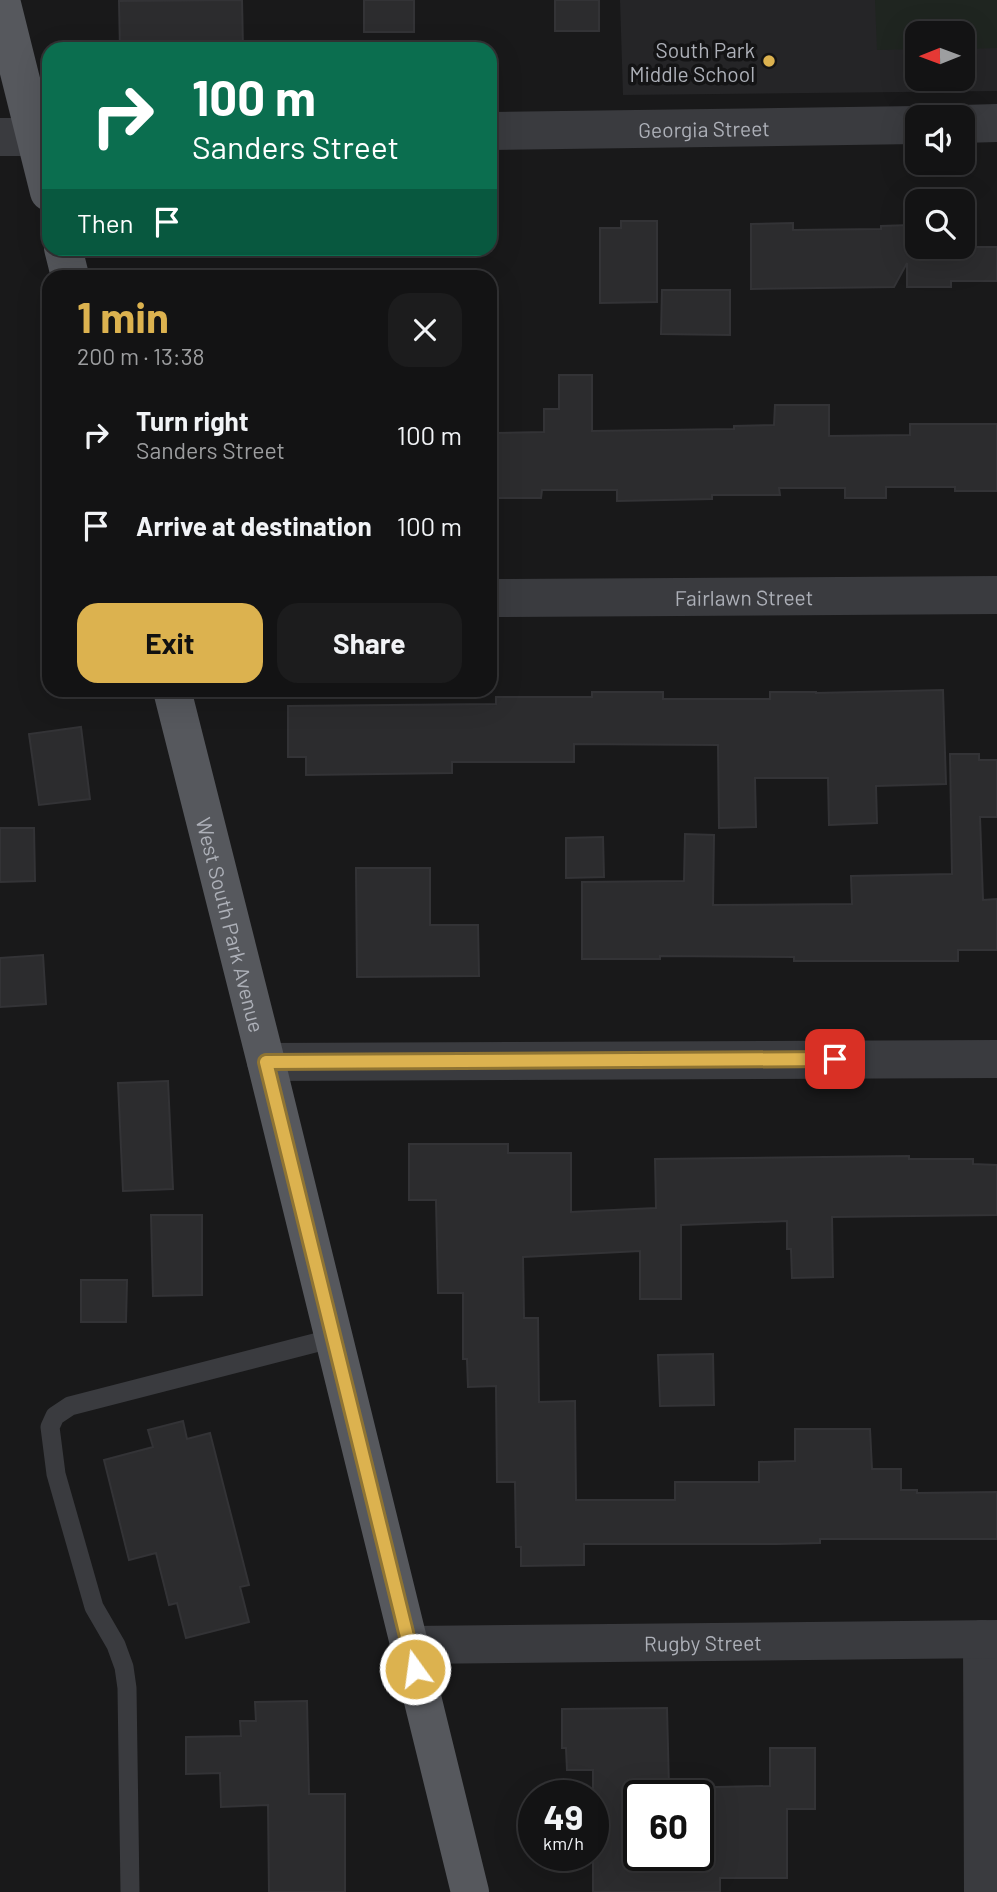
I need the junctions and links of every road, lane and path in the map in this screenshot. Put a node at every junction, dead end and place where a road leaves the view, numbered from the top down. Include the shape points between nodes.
1 (1, 0) edge
2 (975, 124) edge
3 (997, 124) edge
4 (905, 125) edge
5 (497, 131) edge
6 (28, 137) edge
7 (42, 174) edge
8 (997, 595) edge
9 (497, 598) edge
10 (174, 697) edge
11 (997, 1059) edge
12 (266, 1062) junction
13 (334, 1338) junction
14 (990, 1639) edge
15 (409, 1645) junction
16 (130, 1892) edge
17 (470, 1892) edge
18 (983, 1892) edge

1 - 6 main road
2 - 3 street
4 - 5 street, Georgia Street
6 - 7 main road
8 - 9 street, Fairlawn Street
10 - 12 main road, West South Park Avenue
11 - 12 street
12 - 13 main road, West South Park Avenue
13 - 15 main road, West South Park Avenue
13 - 16 lane via 70,1406 55,1416 50,1427 55,1474 94,1607 124,1667
14 - 15 street, Rugby Street
14 - 18 street
15 - 17 main road, West South Park Avenue

